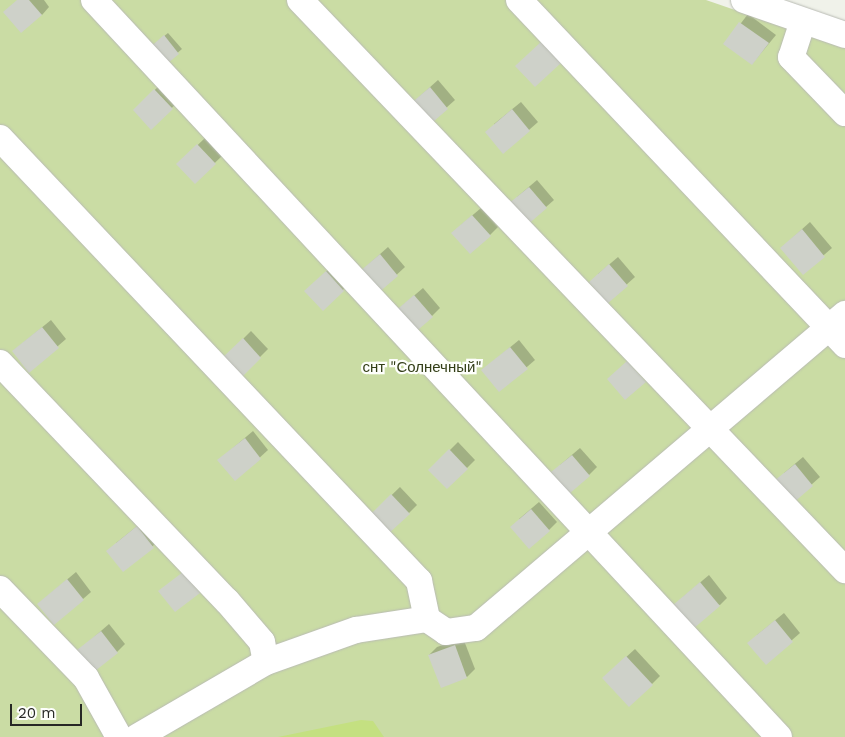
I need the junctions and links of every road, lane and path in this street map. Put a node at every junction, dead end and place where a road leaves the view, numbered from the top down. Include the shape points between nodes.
1 (94, 0) edge
2 (300, 0) edge
3 (519, 0) edge
4 (744, 0) edge
5 (803, 21) junction
6 (845, 35) edge
7 (845, 113) edge
8 (0, 138) edge
9 (840, 329) edge
10 (0, 363) edge
11 (711, 426) junction
12 (590, 532) junction
13 (845, 570) edge
14 (0, 589) edge
15 (427, 619) junction
16 (266, 662) junction
17 (119, 737) edge
18 (137, 737) edge
19 (779, 737) edge

1 - 12 lane
2 - 11 lane
3 - 9 lane
4 - 5 lane
5 - 6 lane
5 - 7 lane via 791,57
8 - 15 lane via 419,581
9 - 11 lane
10 - 16 lane via 227,601 262,642
11 - 12 lane
11 - 13 lane
12 - 15 lane via 476,628 446,632
12 - 19 lane
14 - 17 lane via 86,678
15 - 16 lane via 356,630
16 - 18 lane

